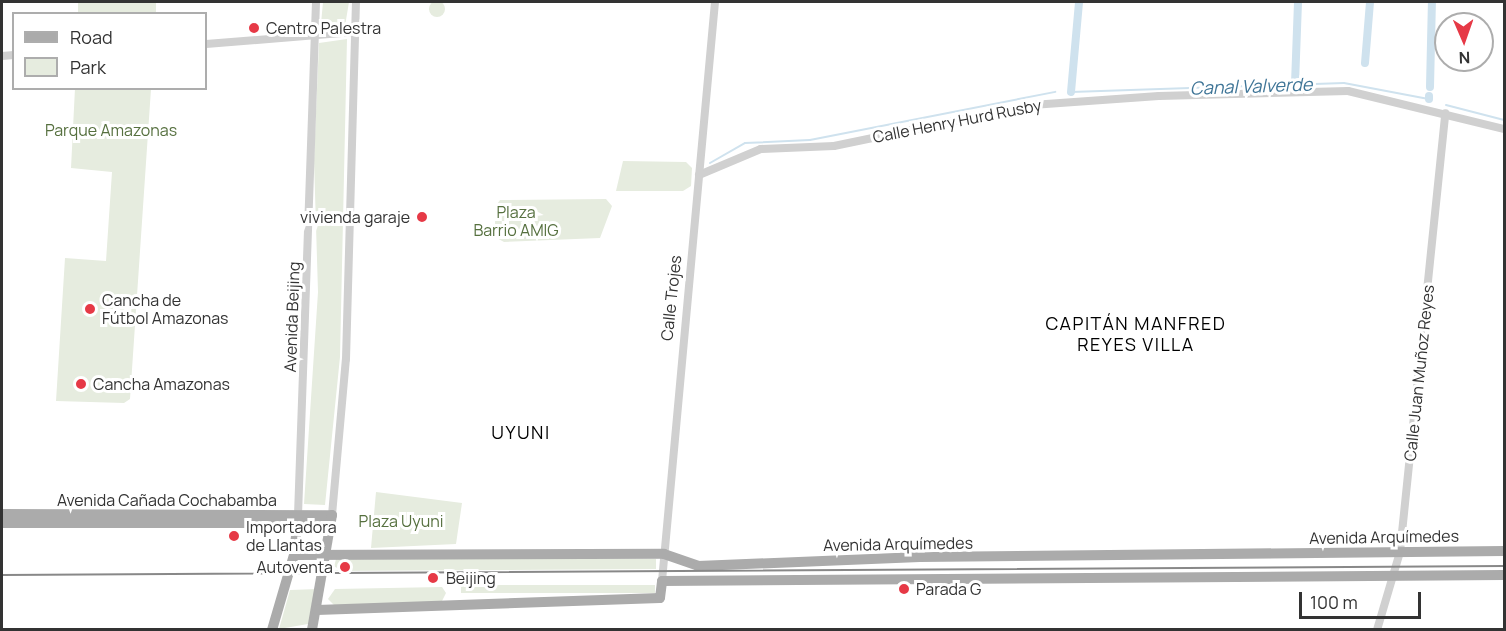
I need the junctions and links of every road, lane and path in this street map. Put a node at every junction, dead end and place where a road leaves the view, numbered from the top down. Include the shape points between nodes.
1 (316, 2) edge
2 (356, 2) edge
3 (715, 2) edge
4 (354, 32) junction
5 (313, 39) junction
6 (207, 44) edge
7 (1445, 113) junction
8 (1504, 129) edge
9 (699, 175) junction
10 (2, 514) edge
11 (298, 519) junction
12 (332, 519) junction
13 (2, 523) edge
14 (1504, 551) edge
15 (1400, 552) junction
16 (328, 554) junction
17 (664, 554) junction
18 (294, 555) junction
19 (1504, 575) edge
20 (1394, 576) junction
21 (662, 581) junction
22 (317, 610) junction
23 (272, 630) edge
24 (312, 630) edge
25 (1377, 630) edge

1 - 5 street, Avenida Beijing
2 - 4 street
3 - 9 street, Calle Trojes
4 - 5 street
4 - 12 street via 346,359
5 - 6 street
5 - 11 street, Avenida Beijing via 310,272
7 - 8 street, Calle Henry Hurd Rusby
7 - 9 street, Calle Henry Hurd Rusby via 1348,90 1032,105 834,146 761,149
7 - 15 street, Calle Juan Muñoz Reyes
9 - 17 street, Calle Trojes
10 - 11 main road, Avenida Cañada Cochabamba
11 - 12 main road, Avenida Cañada Cochabamba
11 - 13 main road, Avenida Cañada Cochabamba
11 - 18 main road, Avenida Beijing
12 - 16 main road
14 - 15 main road, Avenida Arquímedes
15 - 17 main road, Avenida Arquímedes via 920,557 710,566
15 - 20 street, Calle Juan Muñoz Reyes
16 - 17 main road, Avenida Arquímedes
16 - 18 main road, Avenida Arquímedes
16 - 22 main road
17 - 21 street, Calle Trojes
18 - 23 main road, Avenida Beijing
19 - 20 main road
20 - 21 main road
20 - 25 street, Calle Juan Muñoz Reyes
21 - 22 main road, Calle Trojes via 660,598
22 - 24 main road

